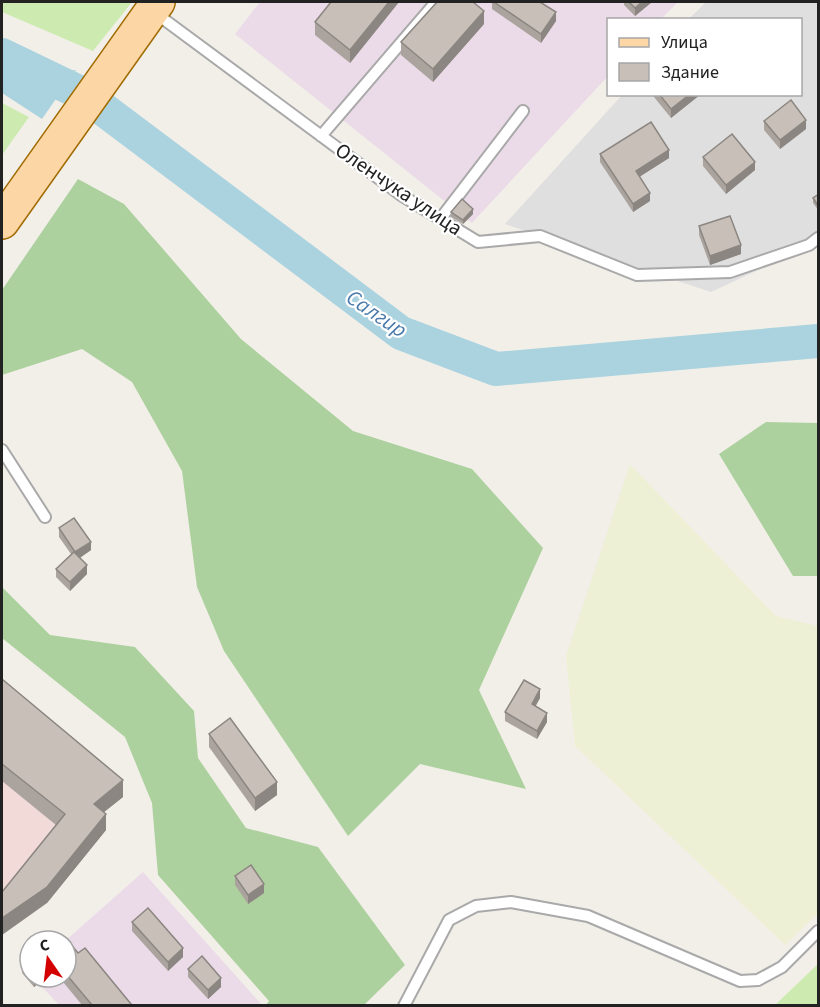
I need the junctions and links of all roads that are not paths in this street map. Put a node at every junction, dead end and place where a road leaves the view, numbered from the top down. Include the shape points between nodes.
1 (436, 2) edge
2 (155, 6) edge
3 (523, 111) dead end
4 (321, 136) junction
5 (441, 218) junction
6 (2, 222) edge
7 (819, 237) edge
8 (2, 450) edge
9 (45, 517) dead end
10 (819, 932) edge
11 (404, 1005) edge

1 - 4 lane
2 - 4 lane, Оленчука улица
2 - 6 main road
3 - 5 lane
4 - 5 lane, Оленчука улица via 401,195
5 - 7 lane, Оленчука улица via 478,242 540,236 637,274 730,272 809,245
8 - 9 lane
10 - 11 lane via 782,967 758,980 740,981 588,916 511,902 476,906 449,920

